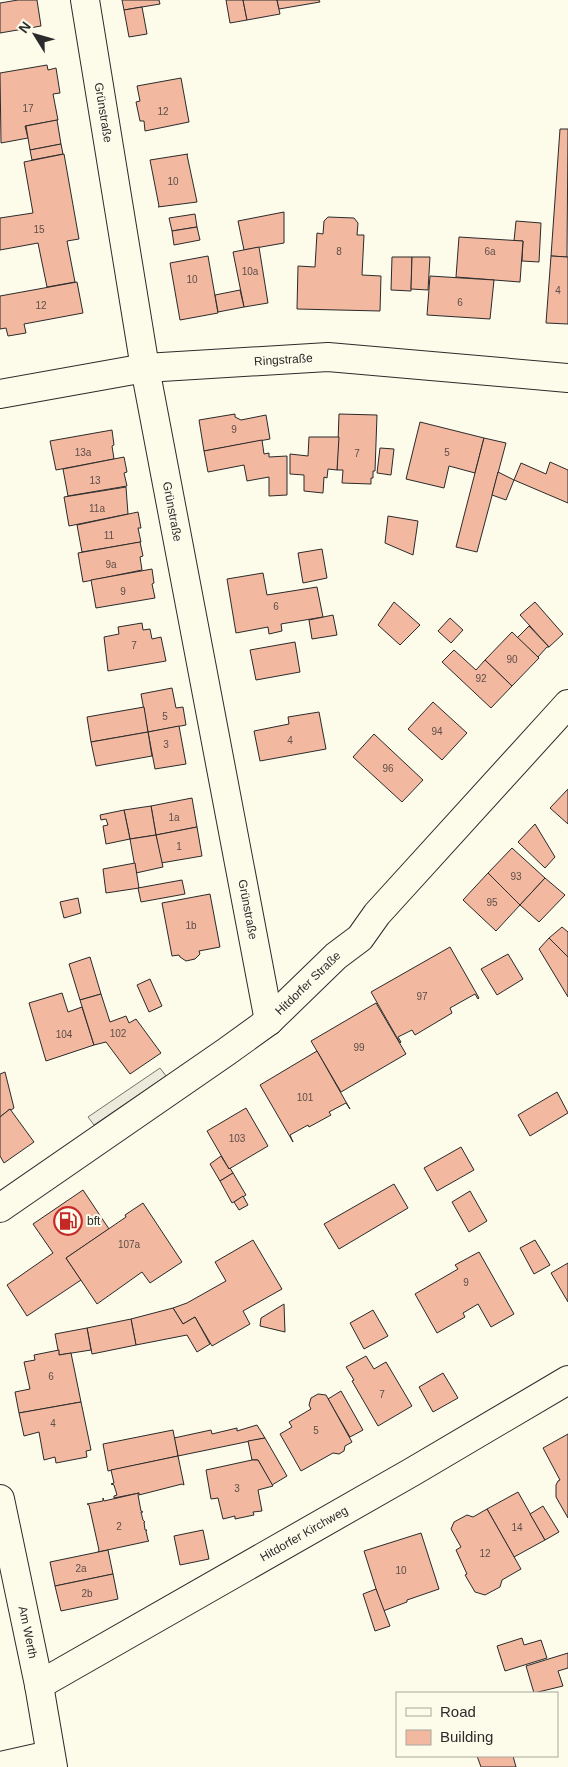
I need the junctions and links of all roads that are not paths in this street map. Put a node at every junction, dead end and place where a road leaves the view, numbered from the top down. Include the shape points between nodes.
1 (85, 0) edge
2 (145, 368) junction
3 (568, 378) edge
4 (0, 394) edge
5 (568, 704) edge
6 (269, 1021) junction
7 (0, 1208) edge
8 (568, 1380) edge
9 (0, 1499) edge
10 (39, 1685) junction
11 (52, 1761) edge
12 (0, 1766) edge

1 - 2 street, Grünstraße
2 - 3 street, Ringstraße via 328,357
2 - 4 street, Ringstraße
2 - 6 street, Grünstraße
5 - 6 street, Hitdorfer Straße via 377,914 360,938 336,956
6 - 7 street, Hitdorfer Straße
8 - 10 street, Hitdorfer Kirchweg
9 - 10 street, Am Werth
10 - 11 street, Am Werth
11 - 12 street

